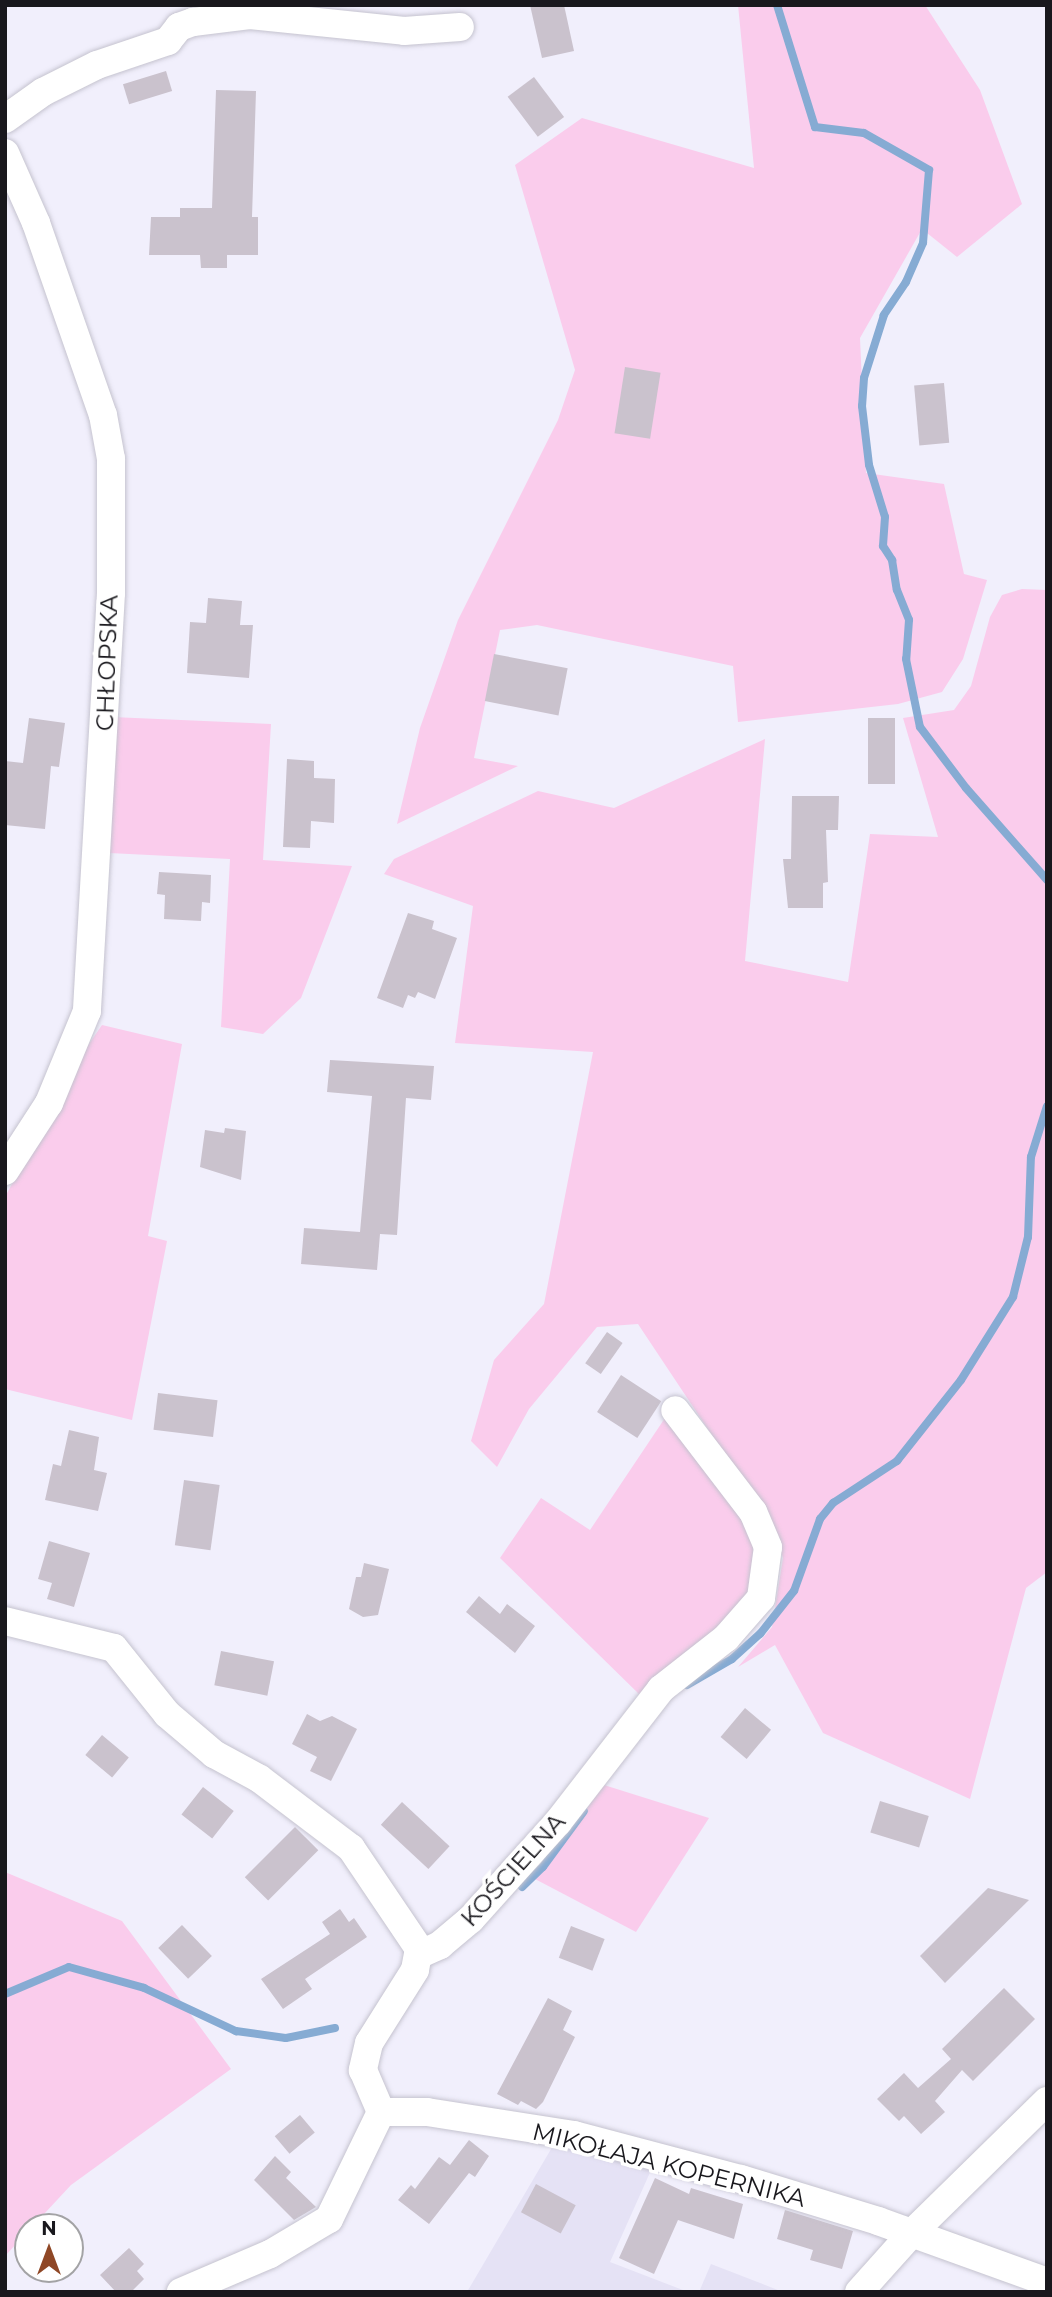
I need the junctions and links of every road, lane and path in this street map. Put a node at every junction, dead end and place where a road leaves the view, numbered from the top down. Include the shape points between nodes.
1 (460, 27) dead end
2 (5, 119) edge
3 (5, 153) edge
4 (5, 1171) edge
5 (675, 1410) dead end
6 (5, 1621) edge
7 (418, 1955) junction
8 (1047, 2101) edge
9 (381, 2112) junction
10 (911, 2234) junction
11 (1047, 2282) edge
12 (181, 2292) edge
13 (859, 2292) edge

1 - 2 street via 404,31 250,15 193,22 179,27 168,41 97,65 43,92
3 - 4 street, CHŁOPSKA via 36,222 103,415 111,459 111,593 87,1011 49,1103
5 - 7 street, KOŚCIELNA via 753,1512 768,1547 761,1598 726,1638 661,1689 558,1822 471,1919 440,1945
6 - 7 street via 114,1648 167,1714 204,1746 260,1779 351,1848 419,1949
7 - 9 street via 415,1970 369,2043 363,2070
8 - 10 street
9 - 10 street, MIKOŁAJA KOPERNIKA via 427,2112 574,2135 741,2179
9 - 12 street via 329,2219 270,2254
10 - 11 street, MIKOŁAJA KOPERNIKA
10 - 13 street

